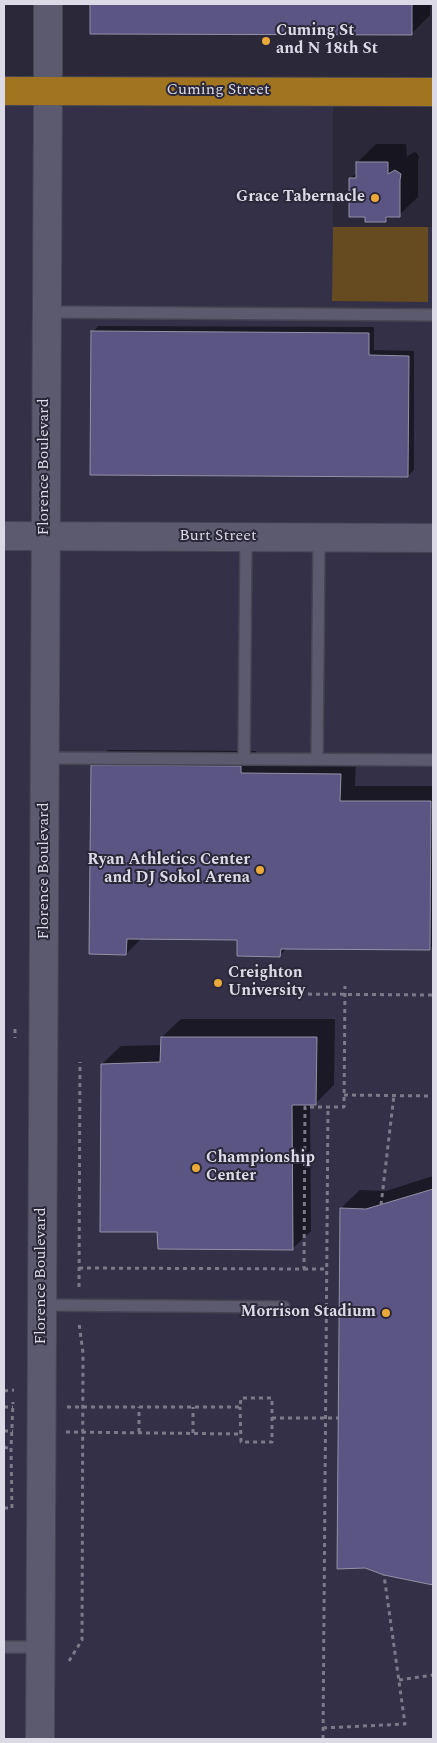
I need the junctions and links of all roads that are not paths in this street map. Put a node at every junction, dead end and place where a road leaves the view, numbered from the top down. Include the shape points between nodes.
1 (48, 4) edge
2 (4, 91) edge
3 (48, 91) junction
4 (433, 92) edge
5 (46, 312) junction
6 (433, 315) edge
7 (4, 536) edge
8 (45, 536) junction
9 (246, 537) junction
10 (319, 538) junction
11 (433, 538) edge
12 (45, 758) junction
13 (244, 759) junction
14 (317, 759) junction
15 (433, 760) edge
16 (42, 1305) junction
17 (284, 1307) dead end
18 (4, 1647) edge
19 (40, 1647) junction
20 (40, 1739) edge

1 - 3 main road, Florence Boulevard
2 - 3 highway, Cuming Street
3 - 4 highway, Cuming Street
3 - 5 main road, Florence Boulevard
5 - 6 lane
5 - 8 main road, Florence Boulevard
7 - 8 main road, Burt Street
8 - 9 main road, Burt Street
8 - 12 main road, Florence Boulevard
9 - 10 main road, Burt Street
9 - 13 lane
10 - 11 main road, Burt Street
10 - 14 lane
12 - 13 lane
12 - 16 main road, Florence Boulevard
13 - 14 lane
14 - 15 lane
16 - 17 lane
16 - 19 main road, Florence Boulevard
18 - 19 lane
19 - 20 main road, Florence Boulevard

